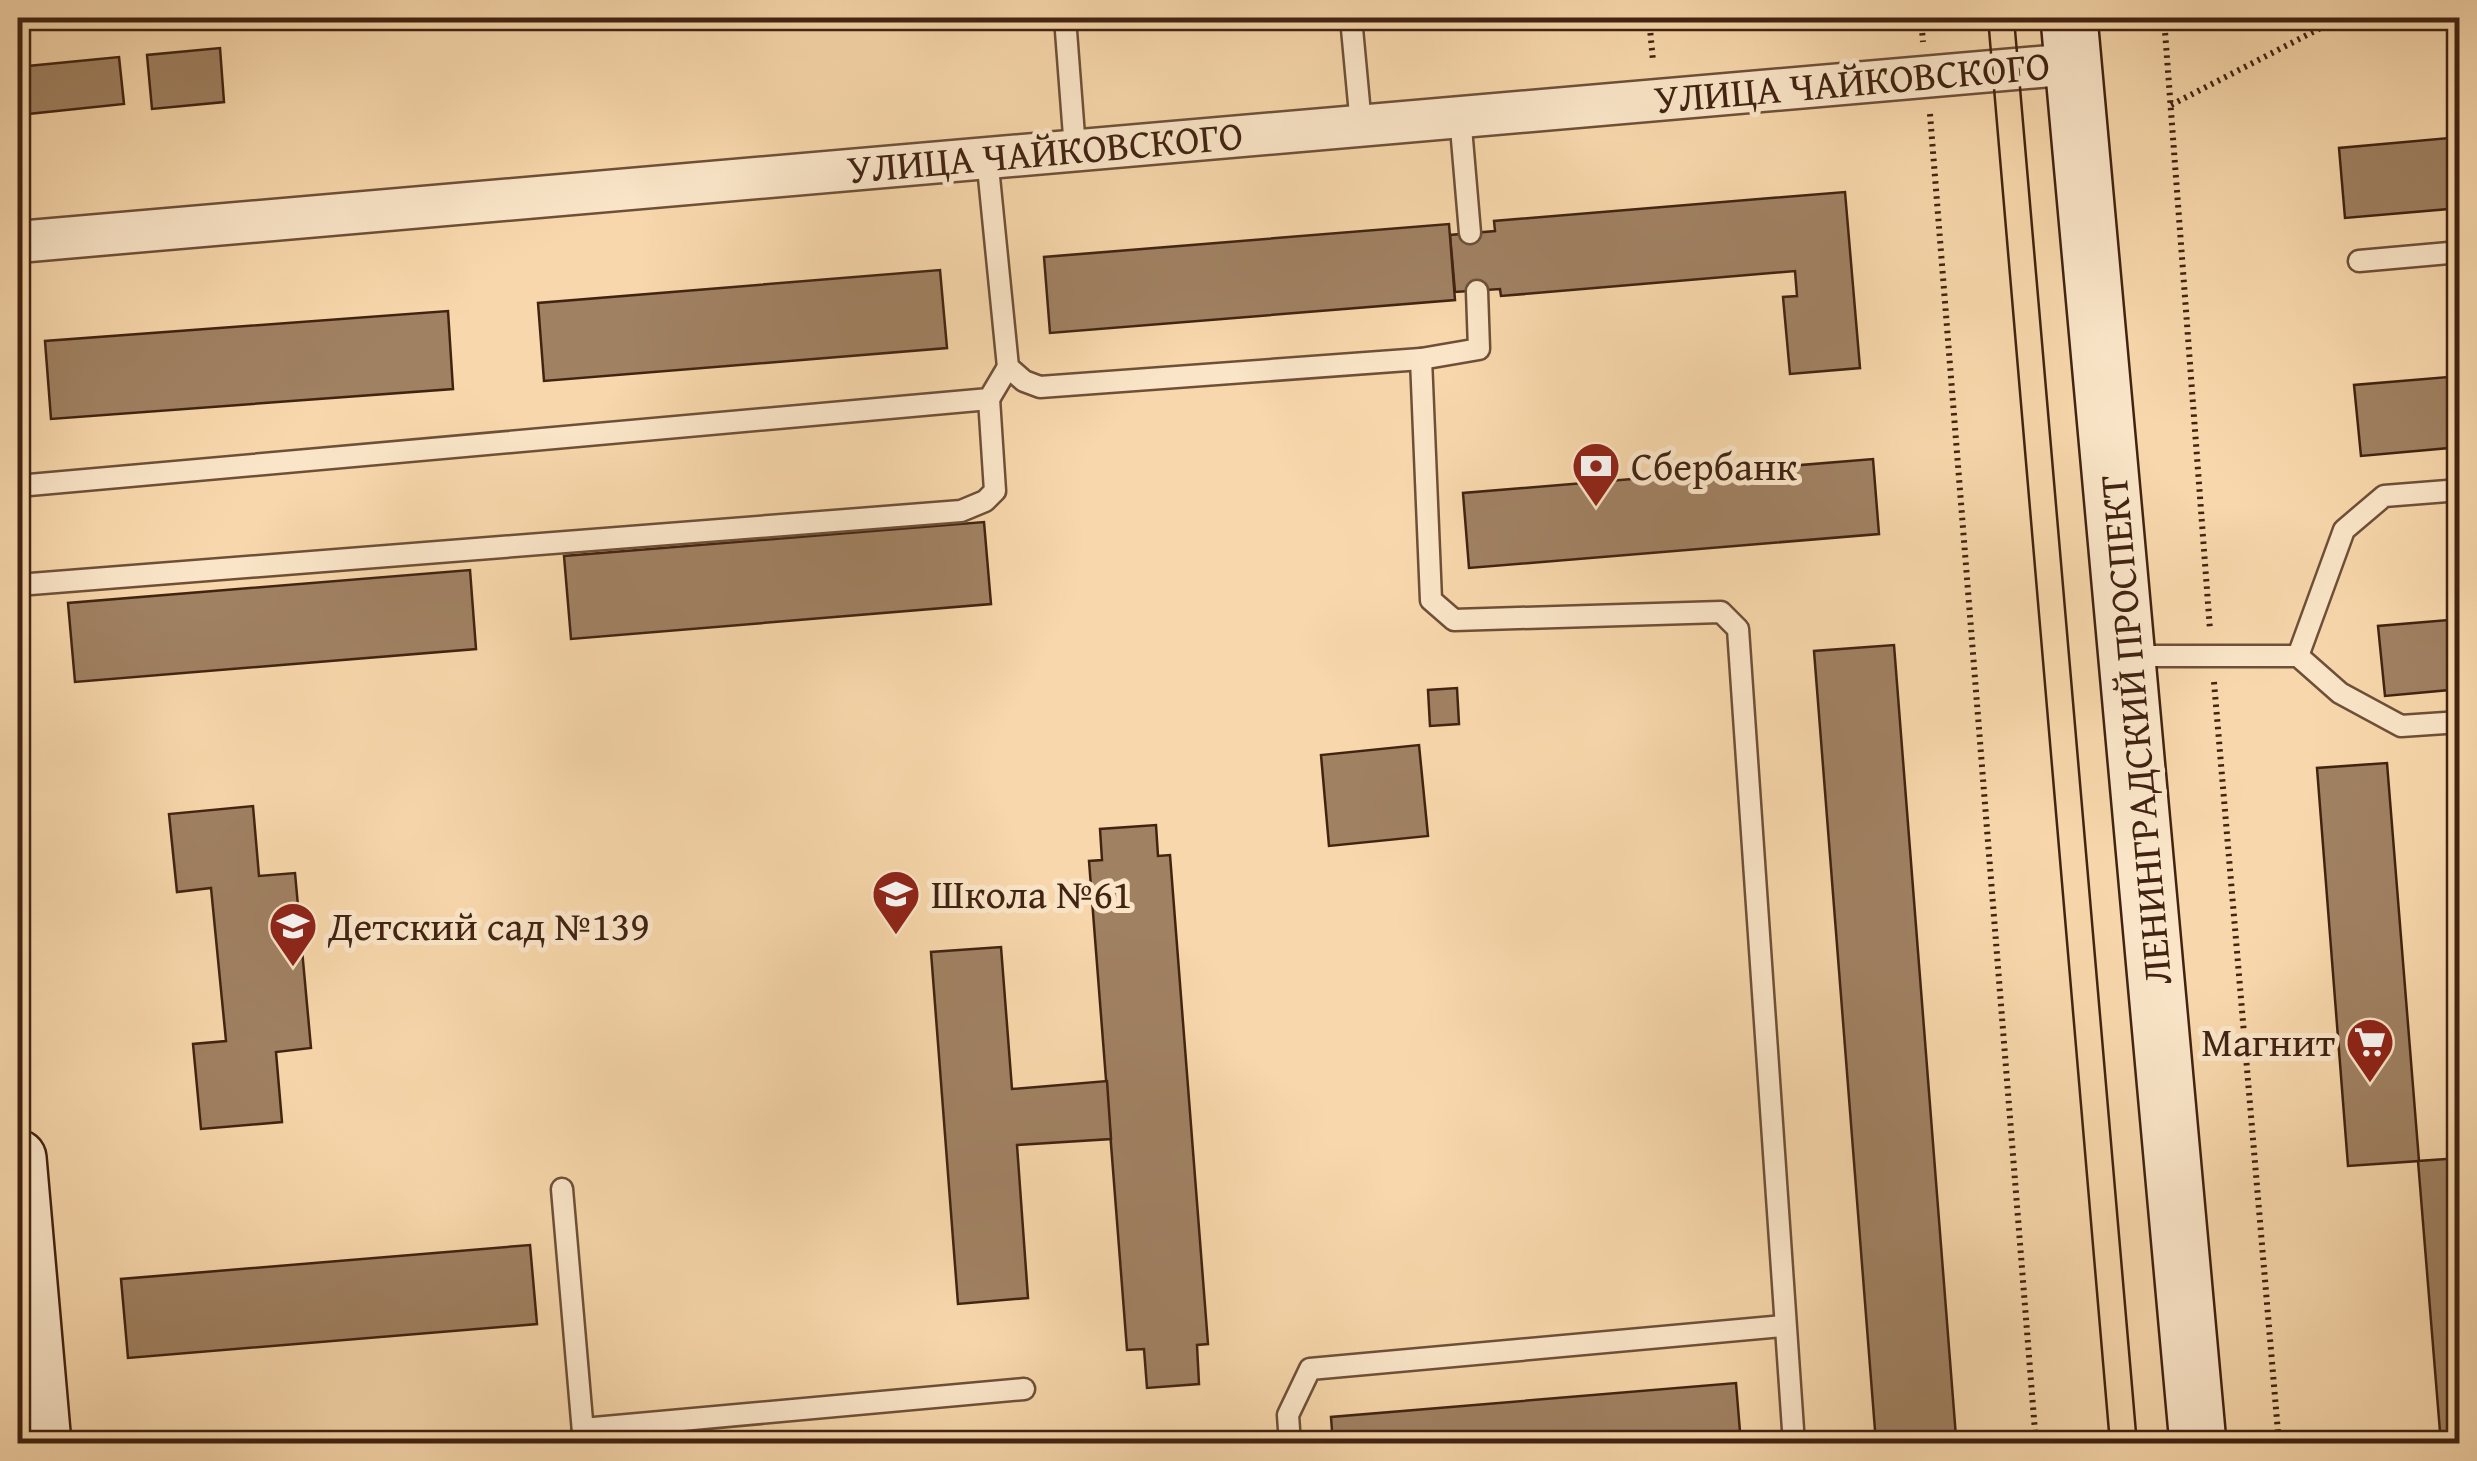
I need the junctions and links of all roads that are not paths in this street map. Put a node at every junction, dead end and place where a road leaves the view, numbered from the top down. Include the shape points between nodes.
1 (1065, 18) edge
2 (1351, 18) edge
3 (2071, 40) edge
4 (1460, 116) junction
5 (1361, 125) junction
6 (1075, 149) junction
7 (987, 157) junction
8 (1470, 233) dead end
9 (18, 242) edge
10 (2460, 252) edge
11 (2359, 261) dead end
12 (1476, 291) dead end
13 (1421, 359) junction
14 (1008, 367) junction
15 (989, 398) junction
16 (18, 486) edge
17 (2460, 490) edge
18 (18, 585) edge
19 (2129, 656) junction
20 (2298, 656) junction
21 (2460, 722) edge
22 (18, 1158) edge
23 (562, 1189) dead end
24 (1784, 1326) junction
25 (1024, 1389) dead end
26 (583, 1436) edge
27 (43, 1444) edge
28 (1290, 1444) edge
29 (1794, 1444) edge
30 (2198, 1444) edge

1 - 6 lane
2 - 5 lane
3 - 4 street, УЛИЦА ЧАЙКОВСКОГО via 1927,76
3 - 19 main road, ЛЕНИНГРАДСКИЙ ПРОСПЕКТ
4 - 5 street, УЛИЦА ЧАЙКОВСКОГО
4 - 8 lane
5 - 6 street, УЛИЦА ЧАЙКОВСКОГО
6 - 7 street, УЛИЦА ЧАЙКОВСКОГО
7 - 9 street, УЛИЦА ЧАЙКОВСКОГО
7 - 14 lane
10 - 11 lane
12 - 13 lane via 1479,349
13 - 14 lane via 1040,387
13 - 24 lane via 1431,600 1454,620 1720,612 1738,629
14 - 15 lane
15 - 16 lane
15 - 18 lane via 995,490 961,511
17 - 20 lane via 2384,496 2344,530
19 - 20 lane
19 - 30 main road, ЛЕНИНГРАДСКИЙ ПРОСПЕКТ
20 - 21 lane via 2340,693 2401,726
22 - 27 main road
23 - 26 lane
24 - 28 lane via 1310,1369 1288,1414
24 - 29 lane
25 - 26 lane

